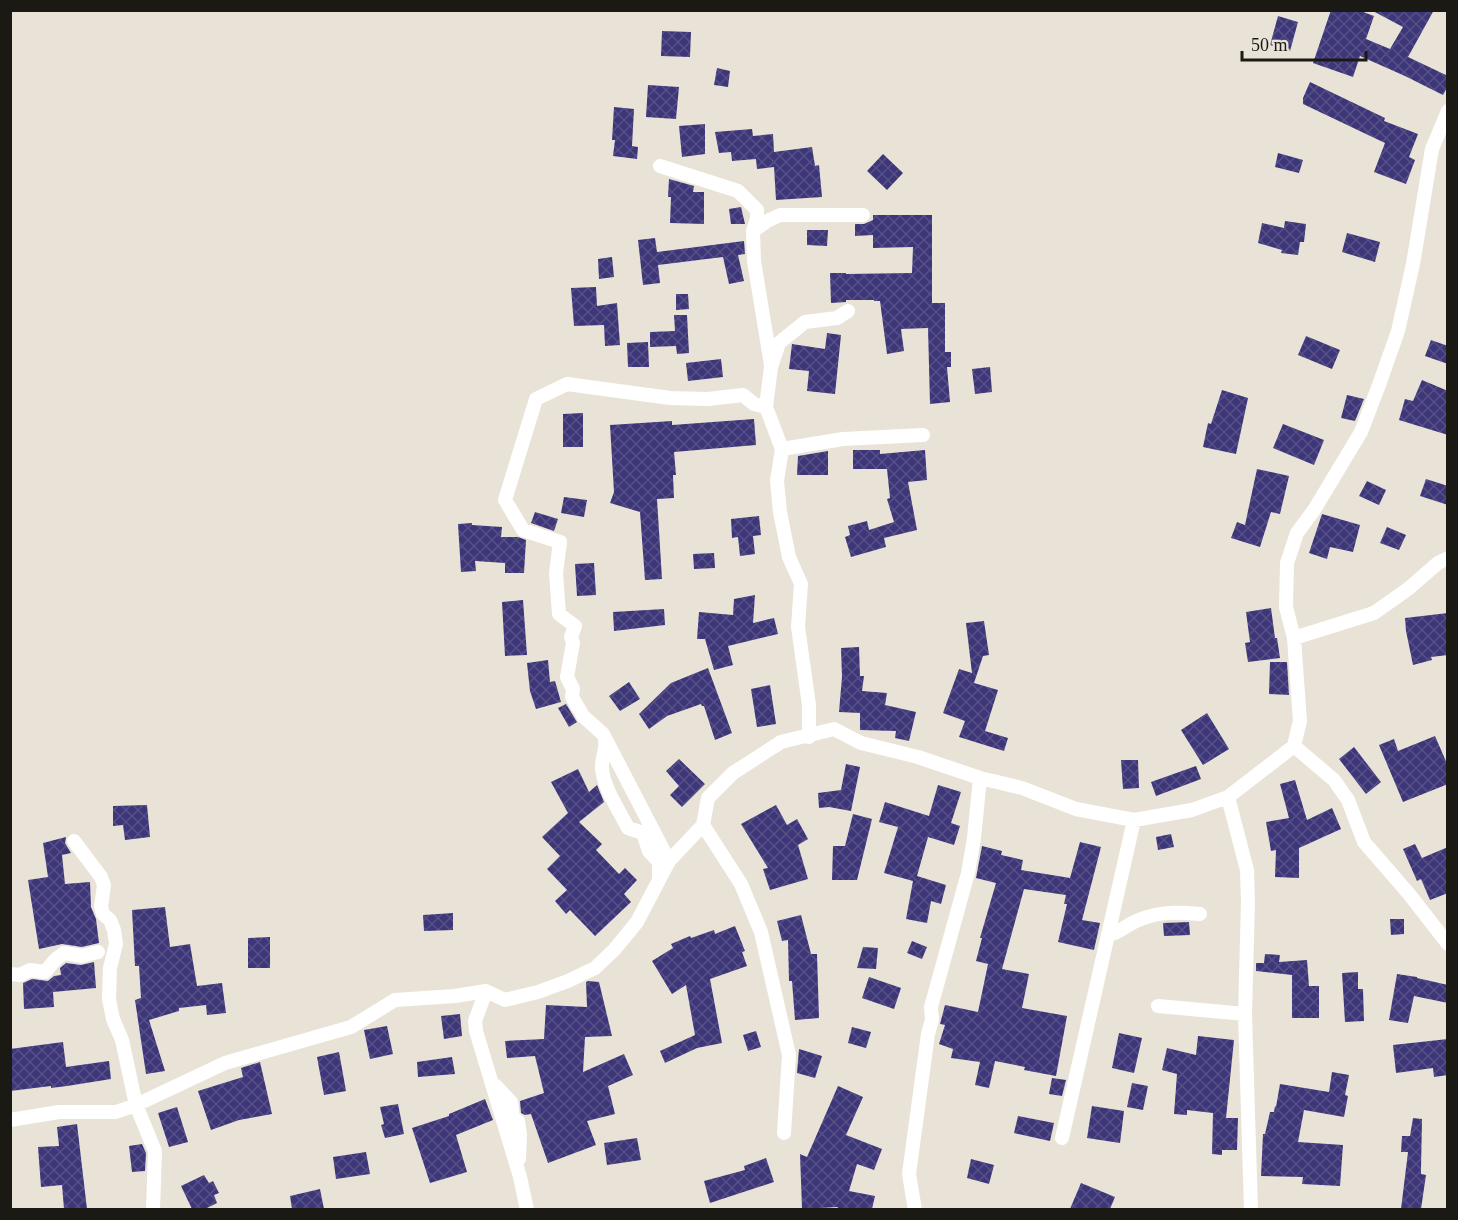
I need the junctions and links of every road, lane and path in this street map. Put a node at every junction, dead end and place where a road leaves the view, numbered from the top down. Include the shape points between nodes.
1 (1448, 111) edge
2 (660, 166) dead end
3 (863, 215) dead end
4 (753, 231) junction
5 (848, 312) dead end
6 (771, 367) junction
7 (766, 407) junction
8 (923, 435) dead end
9 (782, 449) junction
10 (1448, 558) edge
11 (1294, 638) junction
12 (808, 736) junction
13 (605, 740) junction
14 (1294, 747) junction
15 (980, 778) junction
16 (1228, 797) junction
17 (1134, 820) junction
18 (703, 825) junction
19 (74, 841) dead end
20 (669, 861) junction
21 (659, 877) junction
22 (1200, 914) dead end
23 (1108, 935) junction
24 (1448, 944) edge
25 (98, 952) junction
26 (110, 968) junction
27 (10, 974) edge
28 (108, 983) junction
29 (486, 991) junction
30 (1158, 1006) dead end
31 (1245, 1014) junction
32 (136, 1105) junction
33 (10, 1120) edge
34 (783, 1133) dead end
35 (1062, 1138) dead end
36 (153, 1209) edge
37 (527, 1209) edge
38 (915, 1209) edge
39 (1251, 1209) edge

1 - 11 street via 1432,148 1413,264 1398,331 1379,386 1361,432 1297,533 1287,563 1287,607
2 - 4 street via 738,191 756,210
3 - 4 street via 780,215
4 - 6 street
5 - 6 street via 837,318 805,322 779,343
6 - 7 street
7 - 9 street
7 - 13 street via 754,404 743,394 708,399 670,398 567,384 536,399 505,500 523,530 560,542 556,573 559,614 574,626 567,677 578,707
8 - 9 street via 843,439
9 - 12 street via 777,481 789,557 801,584 798,627 809,705
10 - 11 street via 1374,613
11 - 14 street via 1300,721
12 - 15 street via 834,729 861,743
12 - 18 street via 781,742 733,773 708,798
13 - 20 street
13 - 21 street via 604,781 628,828 643,833 649,851 659,861
14 - 16 street
14 - 24 street via 1334,780 1348,800 1364,842
15 - 17 street via 1022,788 1076,809
15 - 38 street via 968,873 931,1007 909,1174
16 - 17 street via 1192,810
16 - 31 street via 1247,870
17 - 23 street
18 - 20 street
18 - 34 street via 741,884 761,932 789,1055
19 - 26 street via 104,885 101,907 110,920 116,944
20 - 21 street
21 - 29 street via 637,922 595,968 548,988 505,1000
22 - 23 street via 1165,912
23 - 35 street
25 - 26 street
25 - 27 street via 82,956 64,953 45,972
25 - 28 street
26 - 28 street
28 - 32 street
29 - 32 street via 395,1000 351,1027 225,1064
29 - 37 street via 475,1021 492,1083 511,1102 513,1118 518,1121 519,1174
30 - 31 street
31 - 39 street
32 - 33 street via 116,1112 58,1112
32 - 36 street via 155,1151

